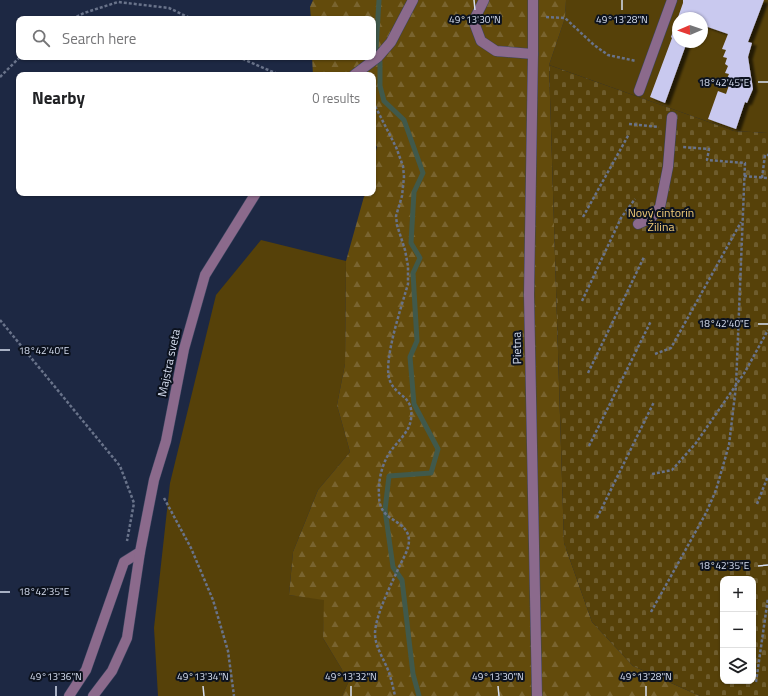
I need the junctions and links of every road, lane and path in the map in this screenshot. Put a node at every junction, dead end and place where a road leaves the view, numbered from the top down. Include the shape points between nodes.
1 (413, 0) edge
2 (484, 0) edge
3 (533, 0) edge
4 (672, 0) edge
5 (77, 16) edge
6 (186, 16) edge
7 (533, 17) junction
8 (533, 54) junction
9 (376, 58) edge
10 (17, 60) edge
11 (245, 60) edge
12 (373, 60) edge
13 (648, 63) junction
14 (273, 72) edge
15 (358, 72) edge
16 (0, 77) edge
17 (639, 91) dead end
18 (376, 108) edge
19 (672, 117) dead end
20 (629, 124) dead end
21 (671, 128) junction
22 (629, 134) dead end
23 (669, 146) junction
24 (768, 155) edge
25 (744, 176) junction
26 (762, 178) junction
27 (768, 178) edge
28 (254, 196) edge
29 (635, 199) dead end
30 (583, 217) dead end
31 (742, 220) junction
32 (638, 224) dead end
33 (644, 258) dead end
34 (582, 301) dead end
35 (0, 320) edge
36 (651, 321) dead end
37 (768, 330) edge
38 (655, 354) dead end
39 (588, 373) dead end
40 (736, 386) junction
41 (654, 402) dead end
42 (589, 446) dead end
43 (652, 474) dead end
44 (768, 476) edge
45 (154, 480) junction
46 (757, 504) dead end
47 (597, 518) dead end
48 (140, 552) junction
49 (124, 562) junction
50 (768, 598) edge
51 (652, 612) dead end
52 (756, 682) dead end
53 (69, 696) edge
54 (92, 696) edge
55 (234, 696) edge
56 (395, 696) edge
57 (537, 696) edge

1 - 9 street via 391,42
2 - 8 street via 475,18 481,41 496,51
3 - 7 street, Pietna
4 - 13 street
5 - 6 path via 118,2 169,8
7 - 8 street, Pietna
7 - 13 path via 565,18 608,55
8 - 57 street, Pietna via 529,295
10 - 16 path
11 - 14 path
12 - 15 street
13 - 17 street
18 - 56 path via 403,166 402,196 396,216 409,275 388,372 395,389 408,401 412,410 411,420 407,430 386,459 378,494 385,514 401,525 409,538 377,621 375,633 379,653 388,670
19 - 21 street
20 - 21 path
21 - 23 street
22 - 30 path
23 - 25 path via 709,149 707,160 745,163
23 - 32 street via 668,167 660,207 651,218
24 - 26 path via 765,155
25 - 26 path
25 - 31 path
26 - 27 path
28 - 45 street, Majstra sveta via 205,275 184,348 166,441
29 - 34 path via 621,218
31 - 38 path via 671,348
31 - 40 path
33 - 39 path
35 - 49 path via 120,466 134,503
36 - 42 path
37 - 40 path
40 - 43 path via 696,443 672,470
40 - 51 path via 729,445 716,490
41 - 47 path
44 - 46 path
45 - 48 street, Majstra sveta
45 - 55 path via 191,548 213,600 228,651
48 - 49 street
48 - 54 street, Majstra sveta via 127,638 112,671
49 - 53 street via 86,670
50 - 52 path

